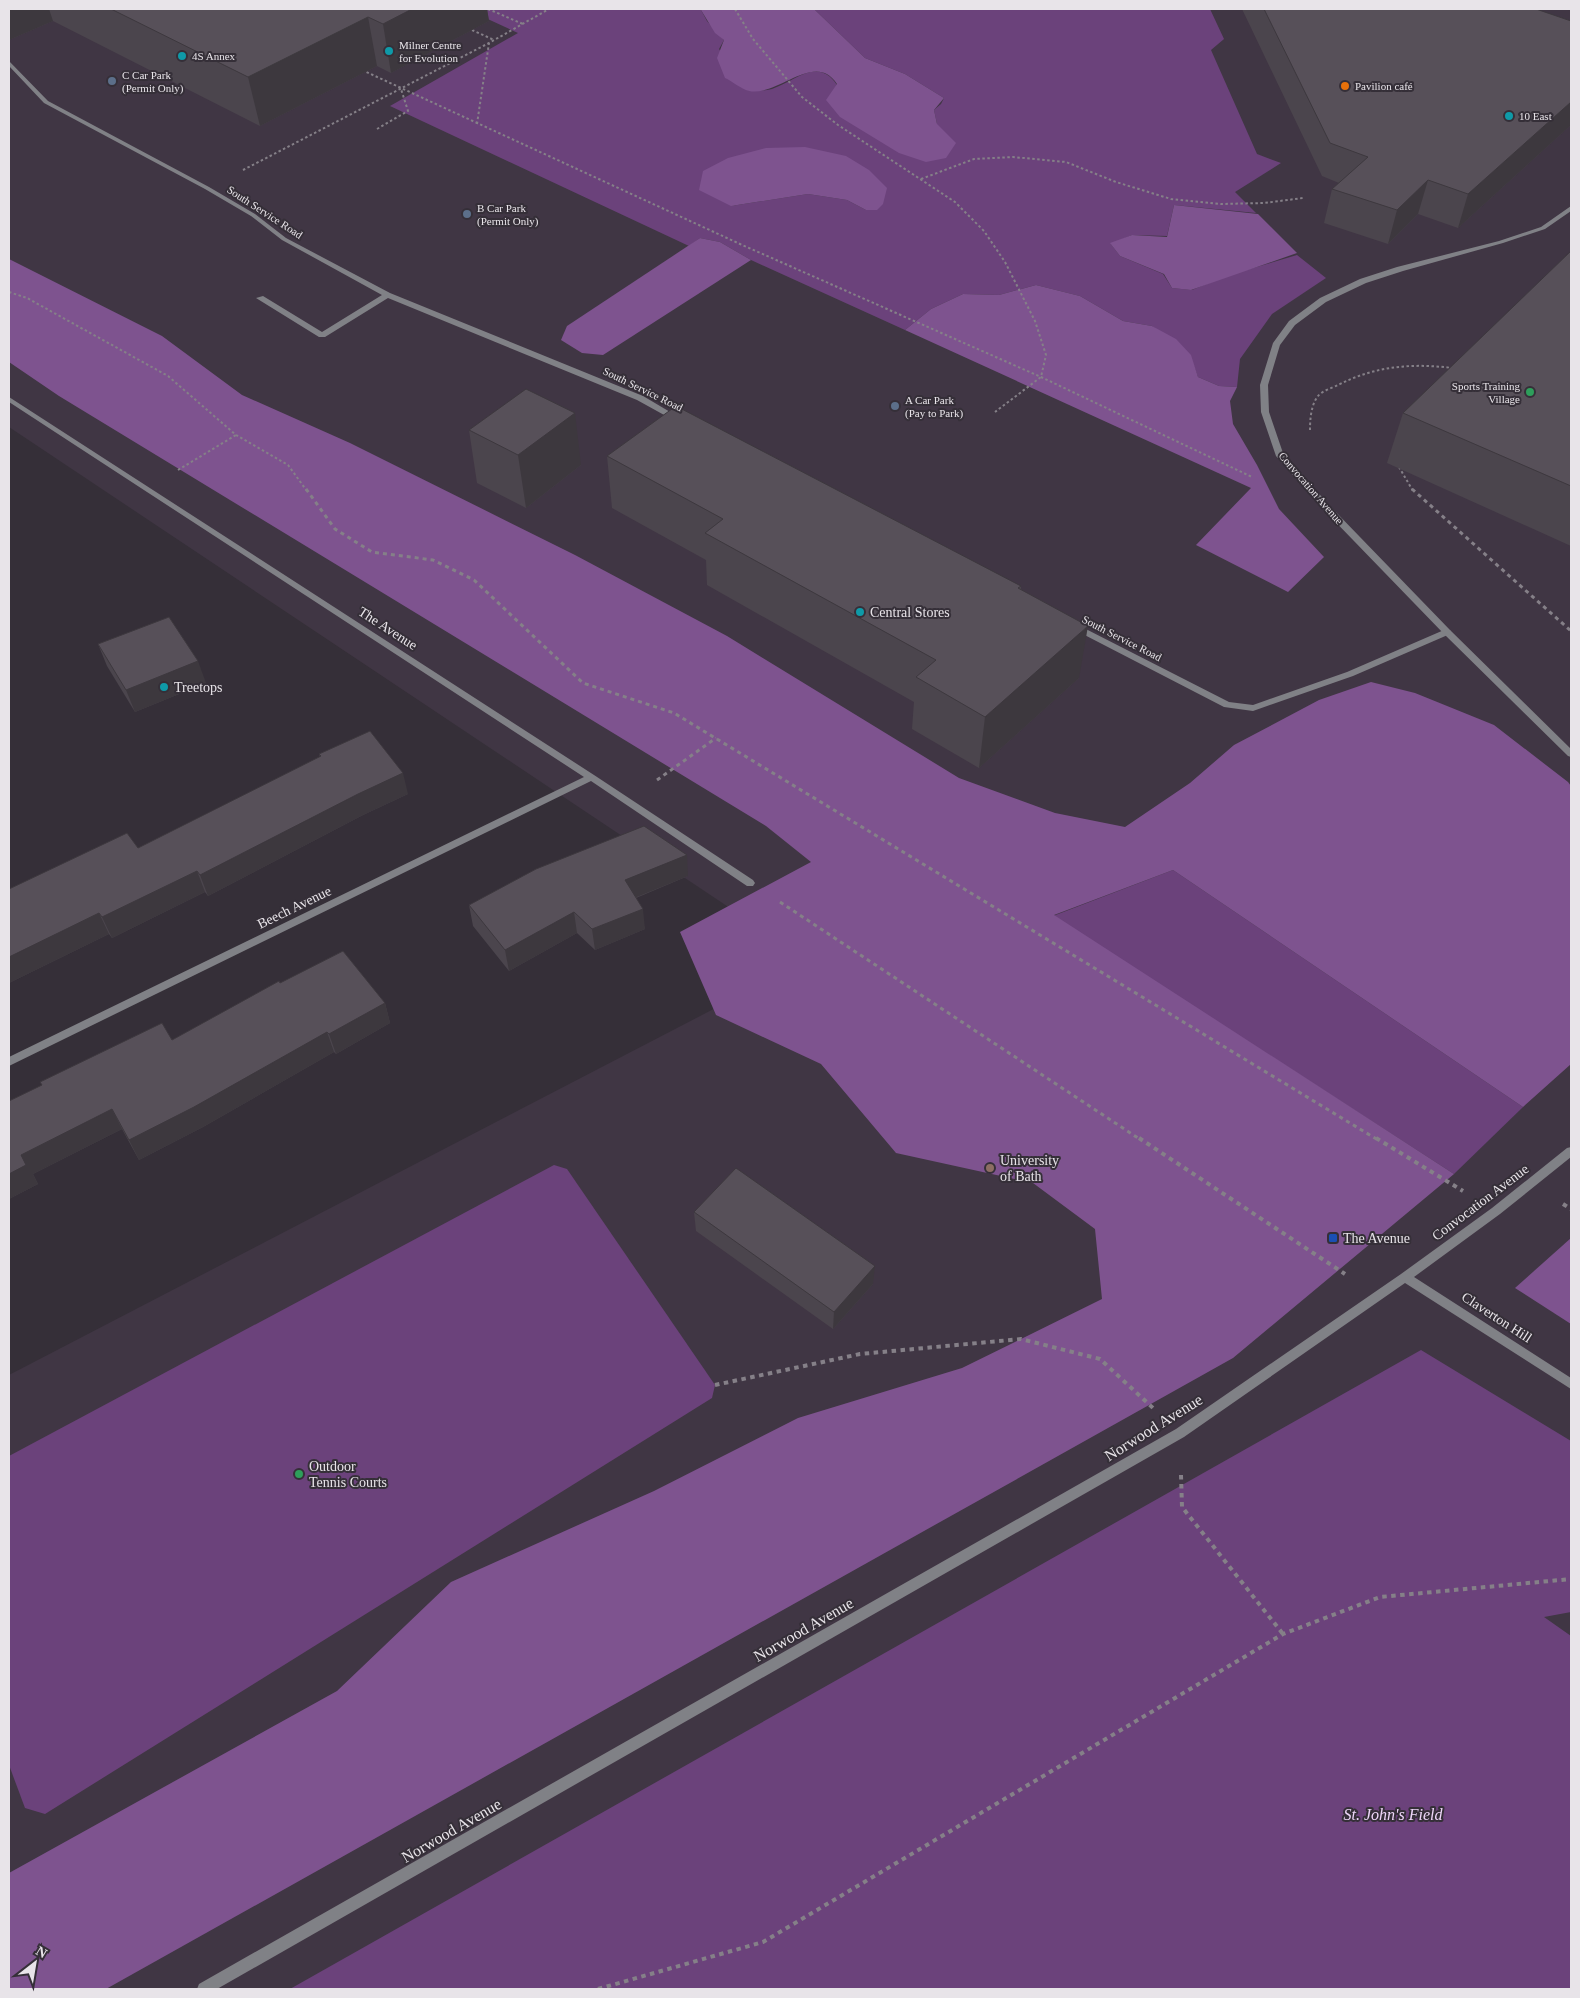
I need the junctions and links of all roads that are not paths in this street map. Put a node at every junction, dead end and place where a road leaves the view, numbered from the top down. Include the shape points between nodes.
1 (9, 63) edge
2 (1571, 208) edge
3 (388, 295) junction
4 (260, 298) dead end
5 (9, 399) edge
6 (685, 422) edge
7 (1067, 623) edge
8 (1446, 632) junction
9 (1571, 754) edge
10 (591, 777) junction
11 (750, 883) road end
12 (9, 1062) edge
13 (1571, 1151) edge
14 (1405, 1276) junction
15 (1571, 1384) edge
16 (204, 1989) edge

1 - 3 street, South Service Road via 46,102 207,188 253,215 284,239
2 - 8 street, Convocation Avenue via 1543,228 1363,281 1323,300 1292,323 1281,338 1264,385 1265,412 1279,454 1326,508
3 - 4 street via 322,335
3 - 6 street, South Service Road via 640,398
5 - 10 street, The Avenue
7 - 8 street, South Service Road via 1227,705 1253,708 1350,674
8 - 9 street, Convocation Avenue
10 - 11 street, The Avenue
10 - 12 street, Beech Avenue
13 - 14 street, Convocation Avenue via 1496,1211
14 - 15 street, Claverton Hill
14 - 16 street, Norwood Avenue via 1180,1433

